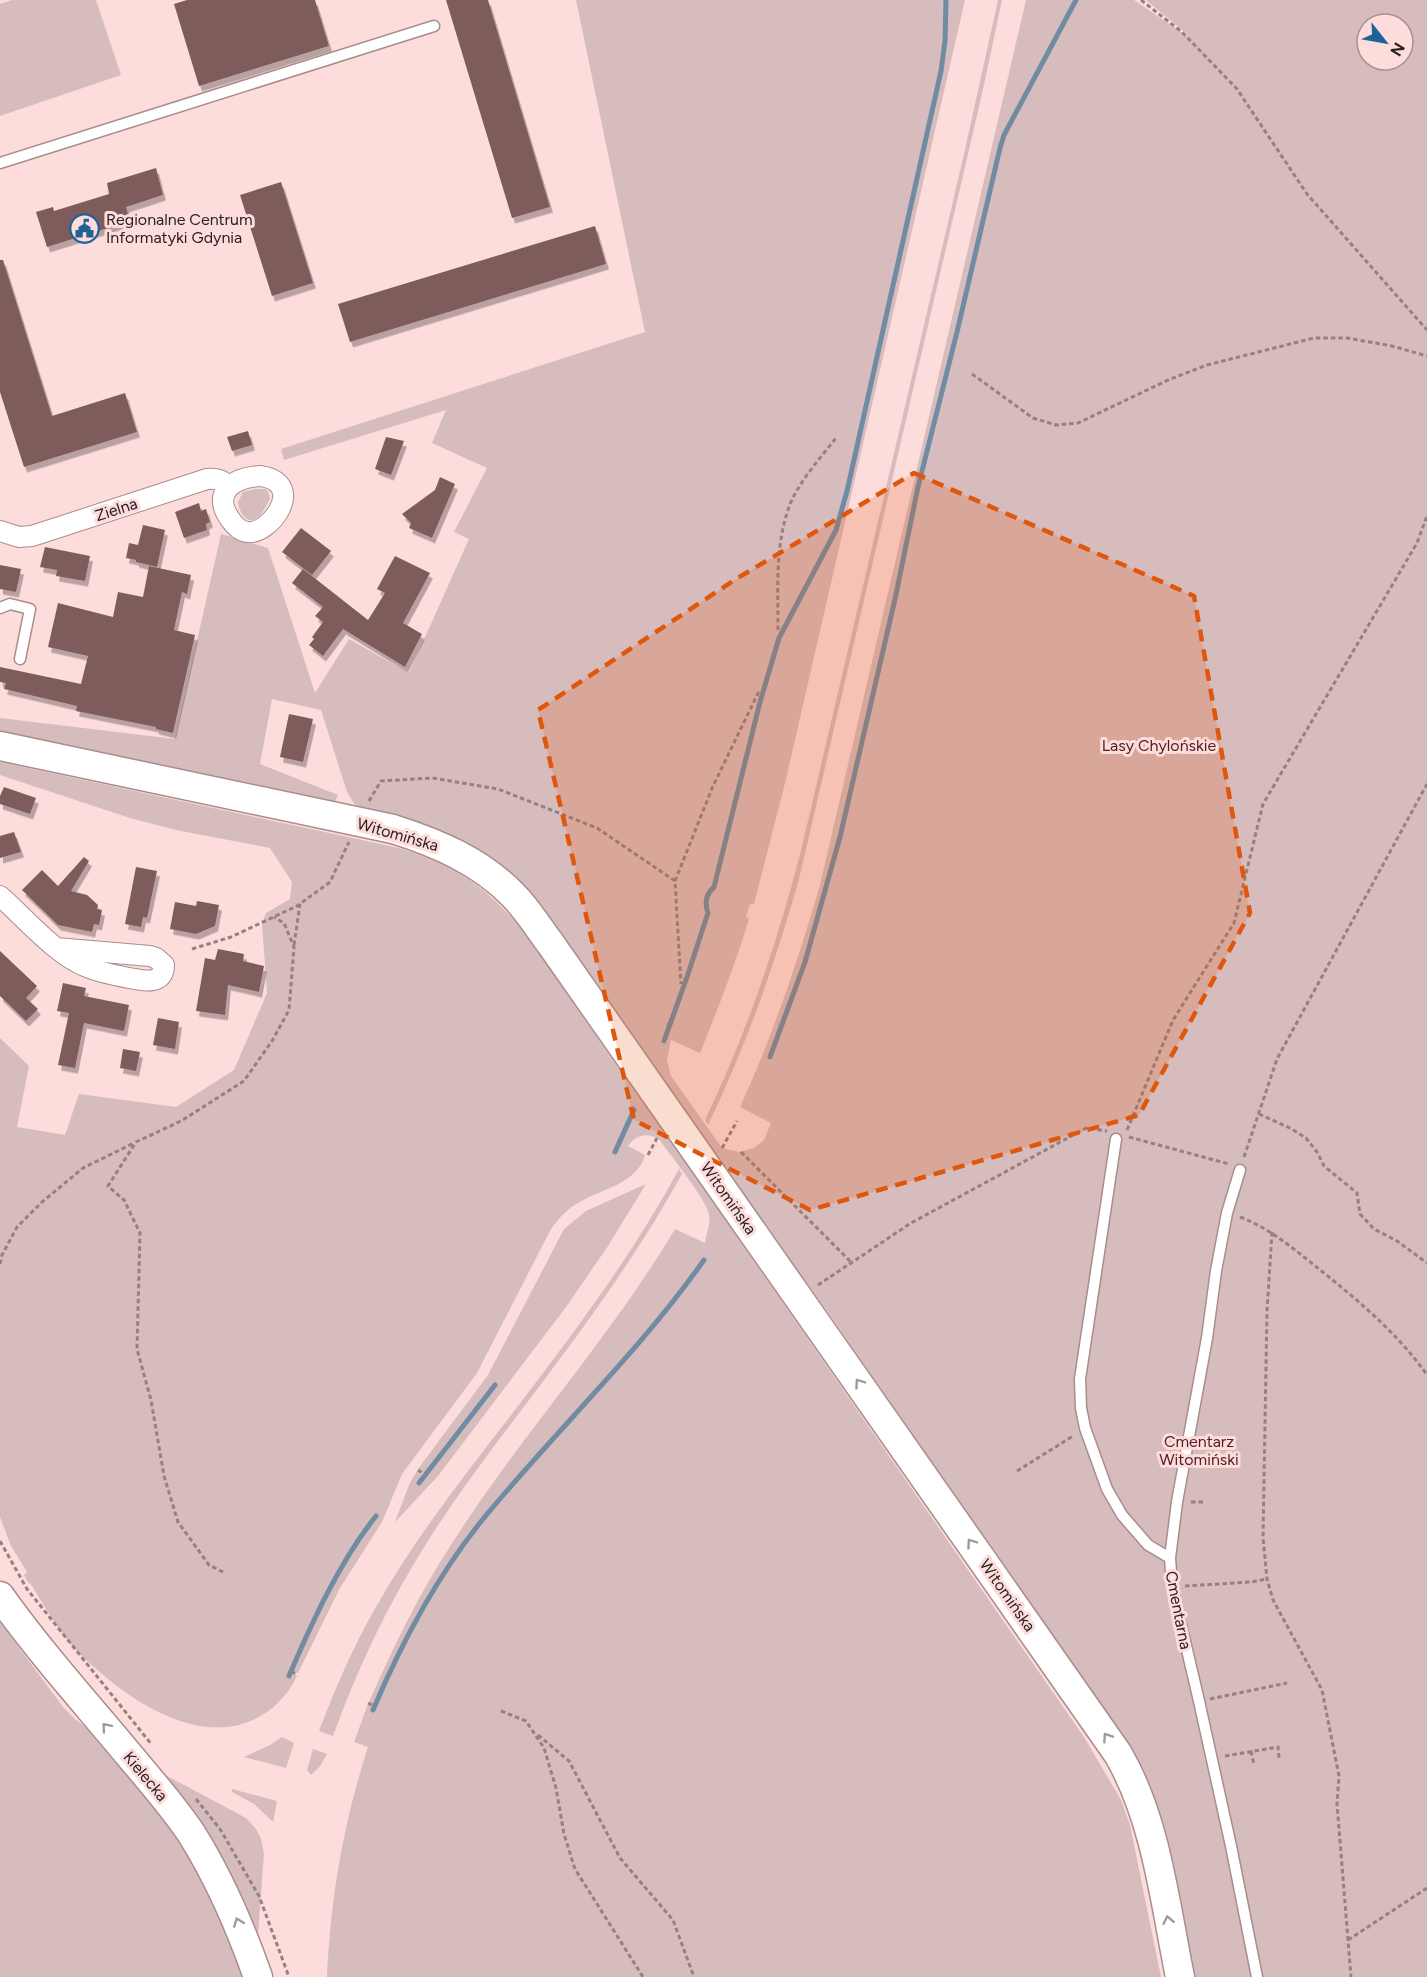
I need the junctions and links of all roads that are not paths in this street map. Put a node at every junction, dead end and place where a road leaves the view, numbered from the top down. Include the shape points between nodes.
1 (434, 26) dead end
2 (0, 163) edge
3 (229, 486) dead end
4 (0, 531) edge
5 (0, 608) edge
6 (20, 659) dead end
7 (0, 747) edge
8 (0, 896) edge
9 (57, 948) dead end
10 (1116, 1139) dead end
11 (1240, 1169) road end
12 (1170, 1558) junction
13 (0, 1596) edge
14 (258, 1977) edge
15 (1180, 1977) edge
16 (1257, 1977) edge

1 - 2 lane
3 - 4 street, Zielna via 222,480 207,479 32,536
5 - 6 lane via 10,604 30,609
15 -> 7 street, Witomińska via 1147,1820 1139,1795 1107,1736 513,895 470,861 393,829
8 - 9 street
10 - 12 lane via 1080,1379 1081,1408 1107,1489 1122,1515 1148,1545
11 - 12 lane, Cmentarna via 1215,1271
12 - 16 lane, Cmentarna via 1172,1586
14 -> 13 street, Kielecka via 220,1881 189,1832 165,1797

